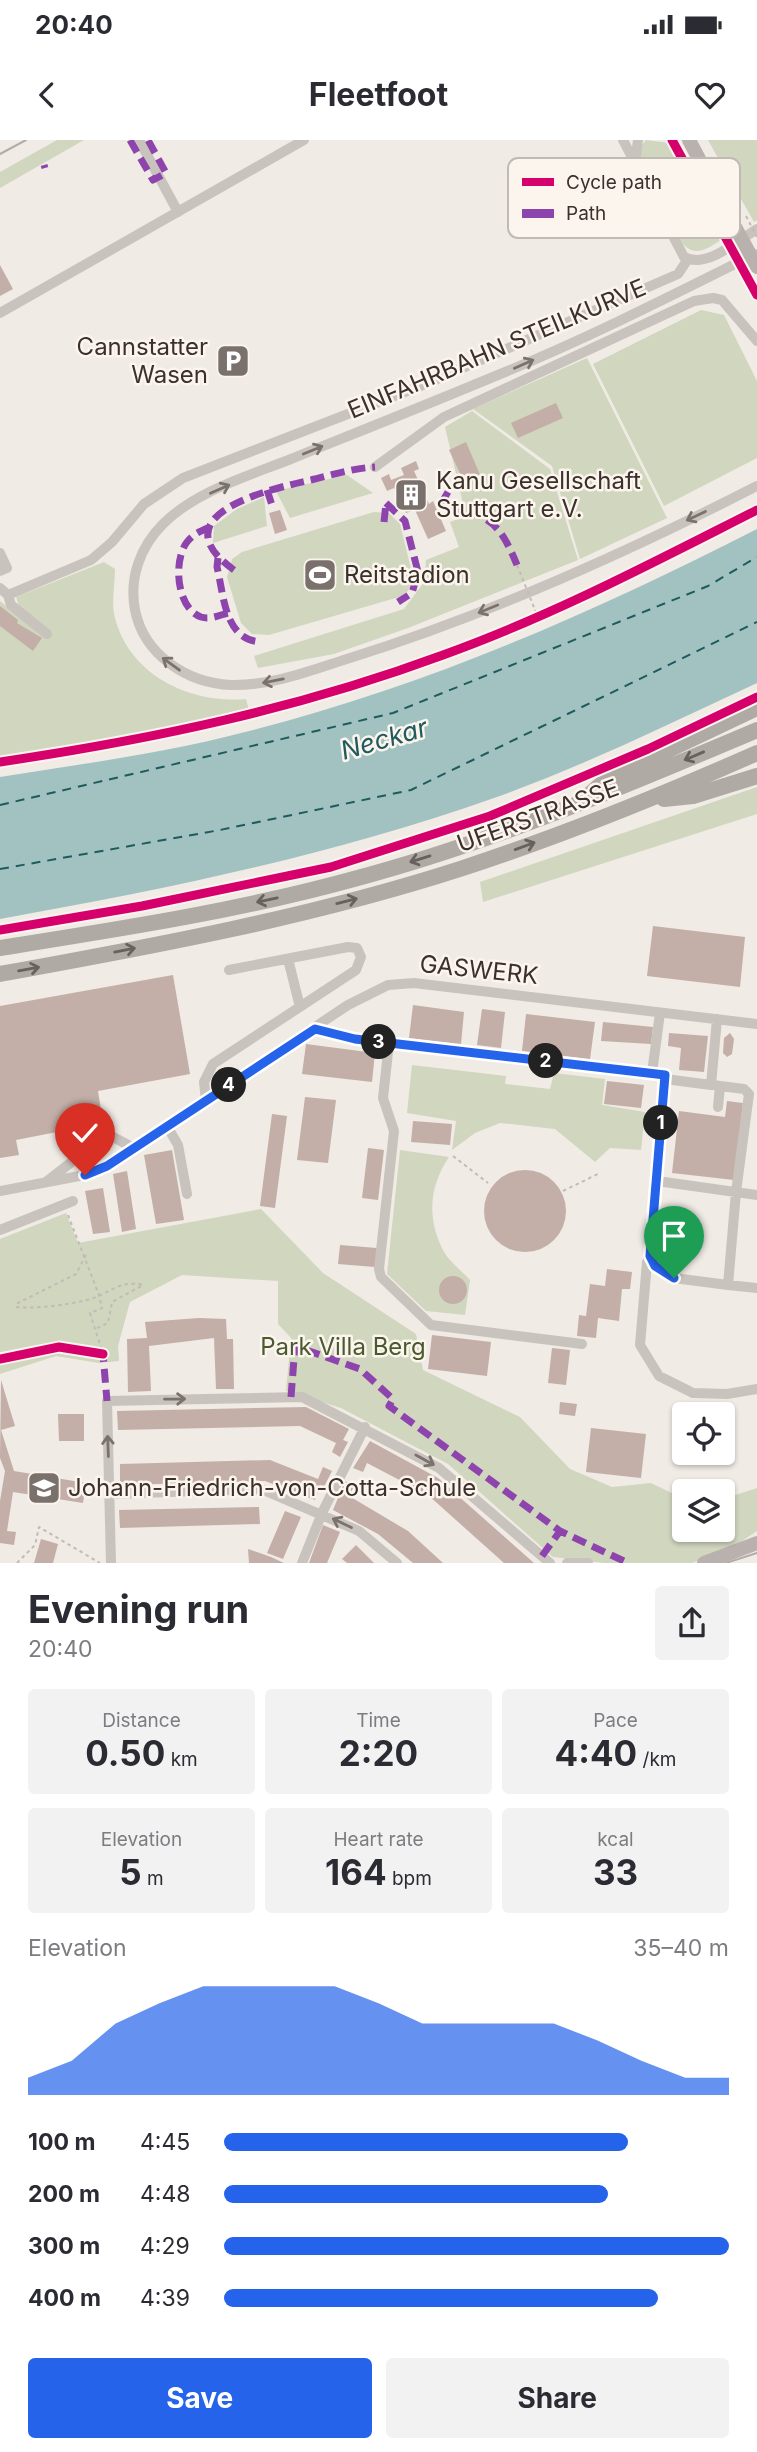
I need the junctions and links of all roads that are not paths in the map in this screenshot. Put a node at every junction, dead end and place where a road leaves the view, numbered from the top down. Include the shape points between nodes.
1 (139, 140) edge
2 (304, 140) edge
3 (638, 140) edge
4 (678, 140) edge
5 (691, 145) edge
6 (636, 158) edge
7 (178, 212) junction
8 (740, 222) edge
9 (757, 229) edge
10 (671, 238) edge
11 (757, 253) edge
12 (688, 260) junction
13 (757, 267) edge
14 (0, 313) edge
15 (757, 341) edge
16 (375, 467) dead end
17 (757, 486) edge
18 (0, 553) edge
19 (0, 571) edge
20 (4, 591) edge
21 (47, 634) dead end
22 (757, 708) edge
23 (757, 730) edge
24 (757, 753) edge
25 (757, 776) edge
26 (651, 800) junction
27 (577, 806) junction
28 (0, 948) edge
29 (288, 959) junction
30 (229, 970) dead end
31 (0, 974) edge
32 (300, 1007) junction
33 (660, 1013) junction
34 (717, 1019) junction
35 (757, 1024) edge
36 (315, 1029) junction
37 (389, 1043) junction
38 (652, 1073) junction
39 (665, 1079) junction
40 (715, 1086) junction
41 (206, 1101) junction
42 (718, 1107) dead end
43 (167, 1126) junction
44 (134, 1148) junction
45 (657, 1181) junction
46 (44, 1183) junction
47 (0, 1191) edge
48 (736, 1192) junction
49 (187, 1194) dead end
50 (757, 1195) edge
51 (68, 1203) road end
52 (0, 1230) edge
53 (650, 1256) junction
54 (729, 1285) junction
55 (757, 1288) edge
56 (582, 1344) dead end
57 (757, 1389) edge
58 (365, 1427) junction
59 (109, 1494) junction
60 (321, 1513) junction
61 (757, 1543) edge
62 (111, 1563) edge
63 (302, 1563) edge
64 (397, 1563) edge
65 (550, 1563) edge
66 (567, 1563) edge
67 (588, 1563) edge
68 (704, 1563) edge

1 - 7 street
2 - 7 street
3 - 6 street
4 - 5 street
7 - 14 street
8 - 13 main road, bridge
9 - 12 street via 706,259
10 - 12 street
17 -> 11 street, EINFAHRBAHN STEILKURVE via 597,563 440,627 286,678 234,685 195,678 156,652 138,622 134,579 145,548 167,520 201,497 496,376
12 - 20 street via 678,274 578,320 174,482 144,504 91,559
15 - 16 street via 722,300 694,302 444,417
18 - 19 street via 7,568
20 - 21 street via 11,605
22 - 27 highway via 607,779
23 -> 27 highway, UFERSTRASSE
24 - 26 highway, UFERSTRASSE
25 - 26 highway via 693,796
31 -> 26 highway, UFERSTRASSE via 239,928 356,900 461,869
27 -> 28 highway, UFERSTRASSE via 458,848 331,885 166,921
29 - 30 street
29 - 32 street
29 - 32 street via 353,947 361,957 356,970
32 - 41 street via 213,1065 204,1082
33 - 34 street, GASWERK
33 - 36 street, GASWERK via 414,983 388,985 348,1005
33 - 38 street
34 - 35 street, GASWERK
34 - 40 street
36 - 37 street
36 - 41 street, GASWERK
37 - 38 street
37 - 56 street via 383,1098 394,1131 381,1277 431,1325
38 - 39 street via 665,1075
39 - 40 street
39 - 45 street
40 - 42 street
40 - 48 street via 744,1089 749,1094
41 - 43 street, GASWERK
43 - 44 street, GASWERK
43 - 49 street via 178,1145
44 - 46 street, GASWERK via 95,1172
44 - 46 street via 113,1137 96,1143
45 - 48 street
45 - 53 street
46 - 47 street, GASWERK
48 - 50 street
48 - 54 street
51 - 52 street
53 - 54 street via 655,1266 674,1278
53 - 57 street via 640,1345 659,1376 693,1393
54 - 55 street
59 -> 58 street via 107,1401 302,1397
58 - 60 street
58 -> 65 street via 439,1468
59 - 60 street via 261,1489
59 - 62 street
60 - 63 street
64 -> 60 street via 359,1531
61 - 68 main road
66 - 67 street

